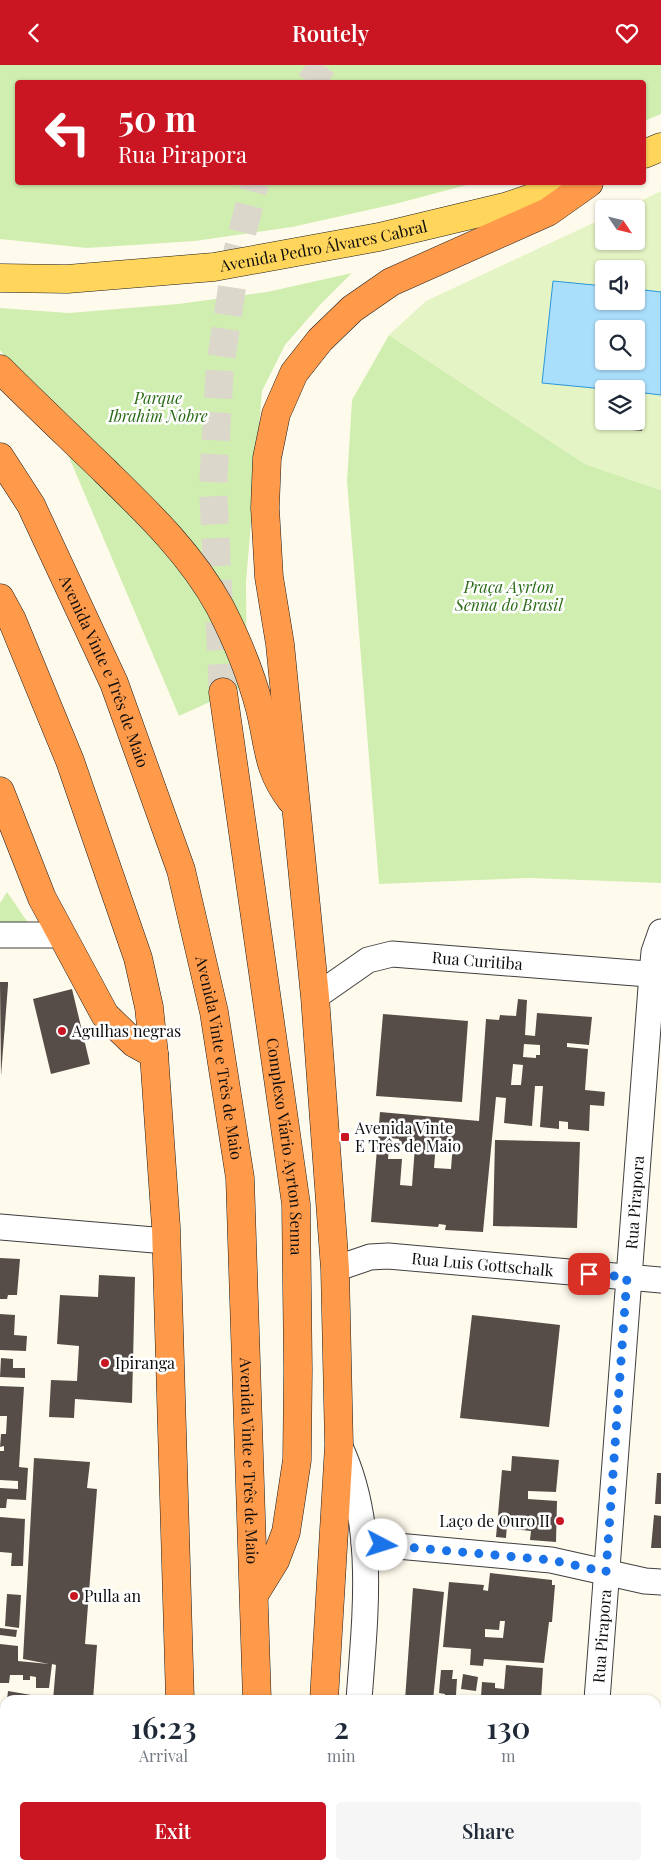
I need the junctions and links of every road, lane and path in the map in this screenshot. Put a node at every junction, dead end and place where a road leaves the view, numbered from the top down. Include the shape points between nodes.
1 (661, 147) edge
2 (646, 154) edge
3 (569, 185) edge
4 (586, 185) edge
5 (0, 278) edge
6 (0, 369) edge
7 (0, 457) edge
8 (0, 598) edge
9 (223, 692) tunnel mouth
10 (0, 791) edge
11 (295, 806) junction
12 (661, 932) edge
13 (0, 935) edge
14 (61, 935) junction
15 (656, 975) edge
16 (315, 997) junction
17 (154, 1054) junction
18 (0, 1227) edge
19 (166, 1241) junction
20 (335, 1269) junction
21 (627, 1277) junction
22 (661, 1280) edge
23 (339, 1445) junction
24 (364, 1543) junction
25 (606, 1572) junction
26 (661, 1583) edge
27 (254, 1595) junction
28 (180, 1695) edge
29 (257, 1695) edge
30 (324, 1695) edge
31 (360, 1695) edge
32 (597, 1695) edge

1 - 2 main road
3 - 5 main road, Avenida Pedro Álvares Cabral via 508,206 379,237 214,267 67,279
4 - 11 highway via 548,213 391,282 352,309 320,340 294,373 276,414 268,458 265,508
6 - 11 highway via 157,522 192,563 219,607 244,659 260,709 272,770
7 - 27 highway, Avenida Vinte e Três de Maio via 31,505 114,683 181,871 214,1013 240,1178
8 - 17 highway via 70,761 138,958 149,1007
9 - 27 highway, Complexo Viário Ayrton Senna via 296,1204 297,1460 286,1532
10 - 14 highway via 42,898
11 - 16 highway
12 - 15 street via 654,952
13 - 14 street
14 - 17 highway via 105,1015 134,1043
15 - 16 street, Rua Curitiba via 392,954 368,960
15 - 21 street, Rua Pirapora
16 - 20 highway
17 - 19 highway
18 - 19 street
19 - 28 highway
20 - 21 street, Rua Luis Gottschalk via 370,1257 388,1256
20 - 23 highway
21 - 22 street, Rua Luis Gottschalk
21 - 25 street, Rua Pirapora
23 - 24 street via 358,1495
23 - 30 highway
24 - 25 street via 551,1560
24 - 31 street via 366,1608
25 - 26 street
25 - 32 street, Rua Pirapora
27 - 29 highway, Avenida Vinte e Três de Maio

